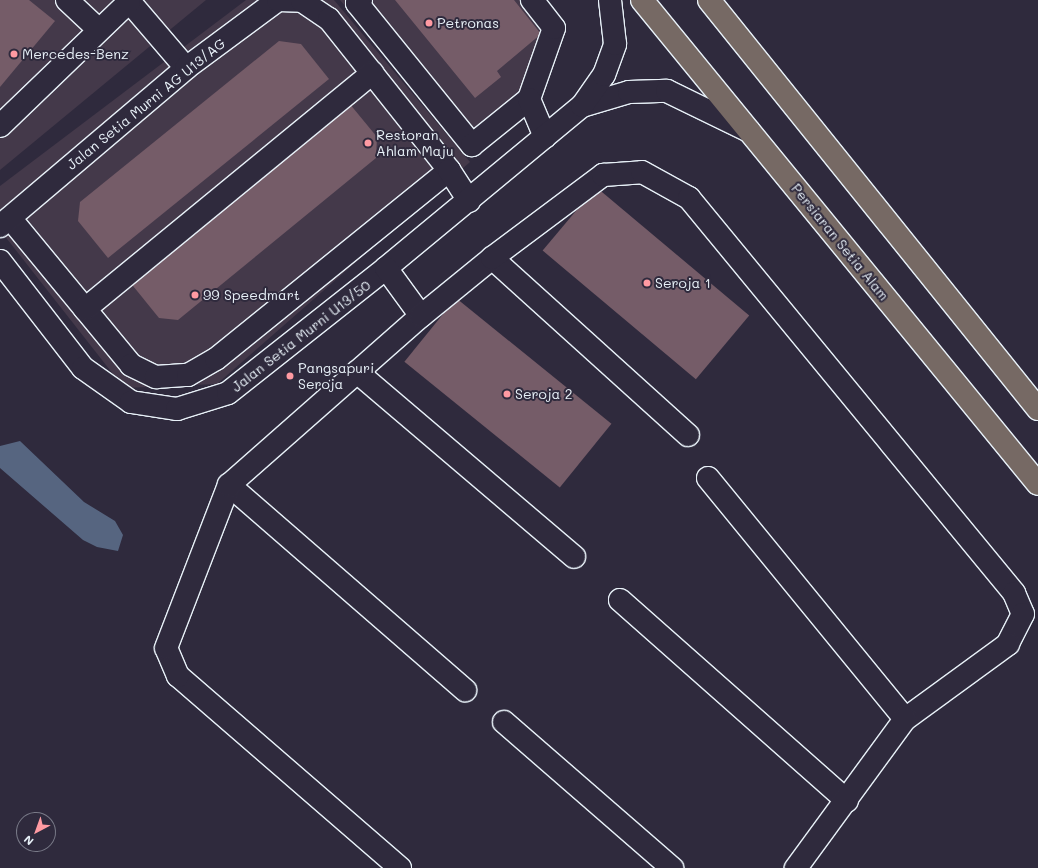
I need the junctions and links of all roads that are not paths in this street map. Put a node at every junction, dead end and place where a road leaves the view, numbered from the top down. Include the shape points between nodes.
1 (67, 0) edge
2 (361, 0) edge
3 (532, 0) edge
4 (610, 0) edge
5 (642, 0) edge
6 (709, 0) edge
7 (128, 1) edge
8 (98, 29) junction
9 (186, 68) junction
10 (372, 73) junction
11 (529, 99) junction
12 (582, 106) junction
13 (0, 126) edge
14 (749, 130) junction
15 (545, 137) junction
16 (449, 170) junction
17 (469, 201) junction
18 (5, 222) edge
19 (492, 258) junction
20 (0, 262) edge
21 (386, 268) junction
22 (85, 309) junction
23 (421, 316) junction
24 (357, 372) junction
25 (1038, 409) edge
26 (688, 435) dead end
27 (708, 478) dead end
28 (1038, 484) edge
29 (229, 485) junction
30 (1038, 492) edge
31 (574, 557) dead end
32 (620, 600) dead end
33 (465, 690) dead end
34 (905, 719) junction
35 (504, 722) dead end
36 (847, 801) junction
37 (400, 868) edge
38 (672, 868) edge
39 (796, 868) edge

1 - 8 street
2 - 11 street via 357,3 472,145
3 - 11 street via 554,28
4 - 12 street via 615,44 604,75
5 - 14 highway, Persiaran Setia Alam
6 - 25 highway
7 - 8 street
7 - 9 street
8 - 13 street
9 - 10 street, Jalan Setia Murni AG U13/AG via 278,0 302,1 329,19
9 - 18 street, Jalan Setia Murni AG U13/AG
10 - 16 street, Jalan Setia Murni AG U13/AG
10 - 22 street
11 - 15 street
12 - 14 street via 629,92 667,91
12 - 15 street, Jalan Setia Murni U13/50
14 - 28 highway, Persiaran Setia Alam
14 - 30 highway via 750,141
15 - 17 street, Jalan Setia Murni U13/50
16 - 17 street, Jalan Setia Murni AG U13/AG
16 - 22 street via 216,359 188,375 156,377 131,366
17 - 21 street, Jalan Setia Murni U13/50
18 - 22 street
19 - 23 street
19 - 26 street
19 - 34 street via 603,175 642,172 689,198 1014,593 1023,614 1008,644
20 - 21 street, Jalan Setia Murni U13/50 via 83,368 131,402 177,409 228,394
21 - 23 street
23 - 24 street
24 - 29 street
24 - 31 street
27 - 34 street
29 - 33 street
29 - 37 street via 166,648 178,676
32 - 36 street
34 - 36 street
35 - 38 street
36 - 39 street

